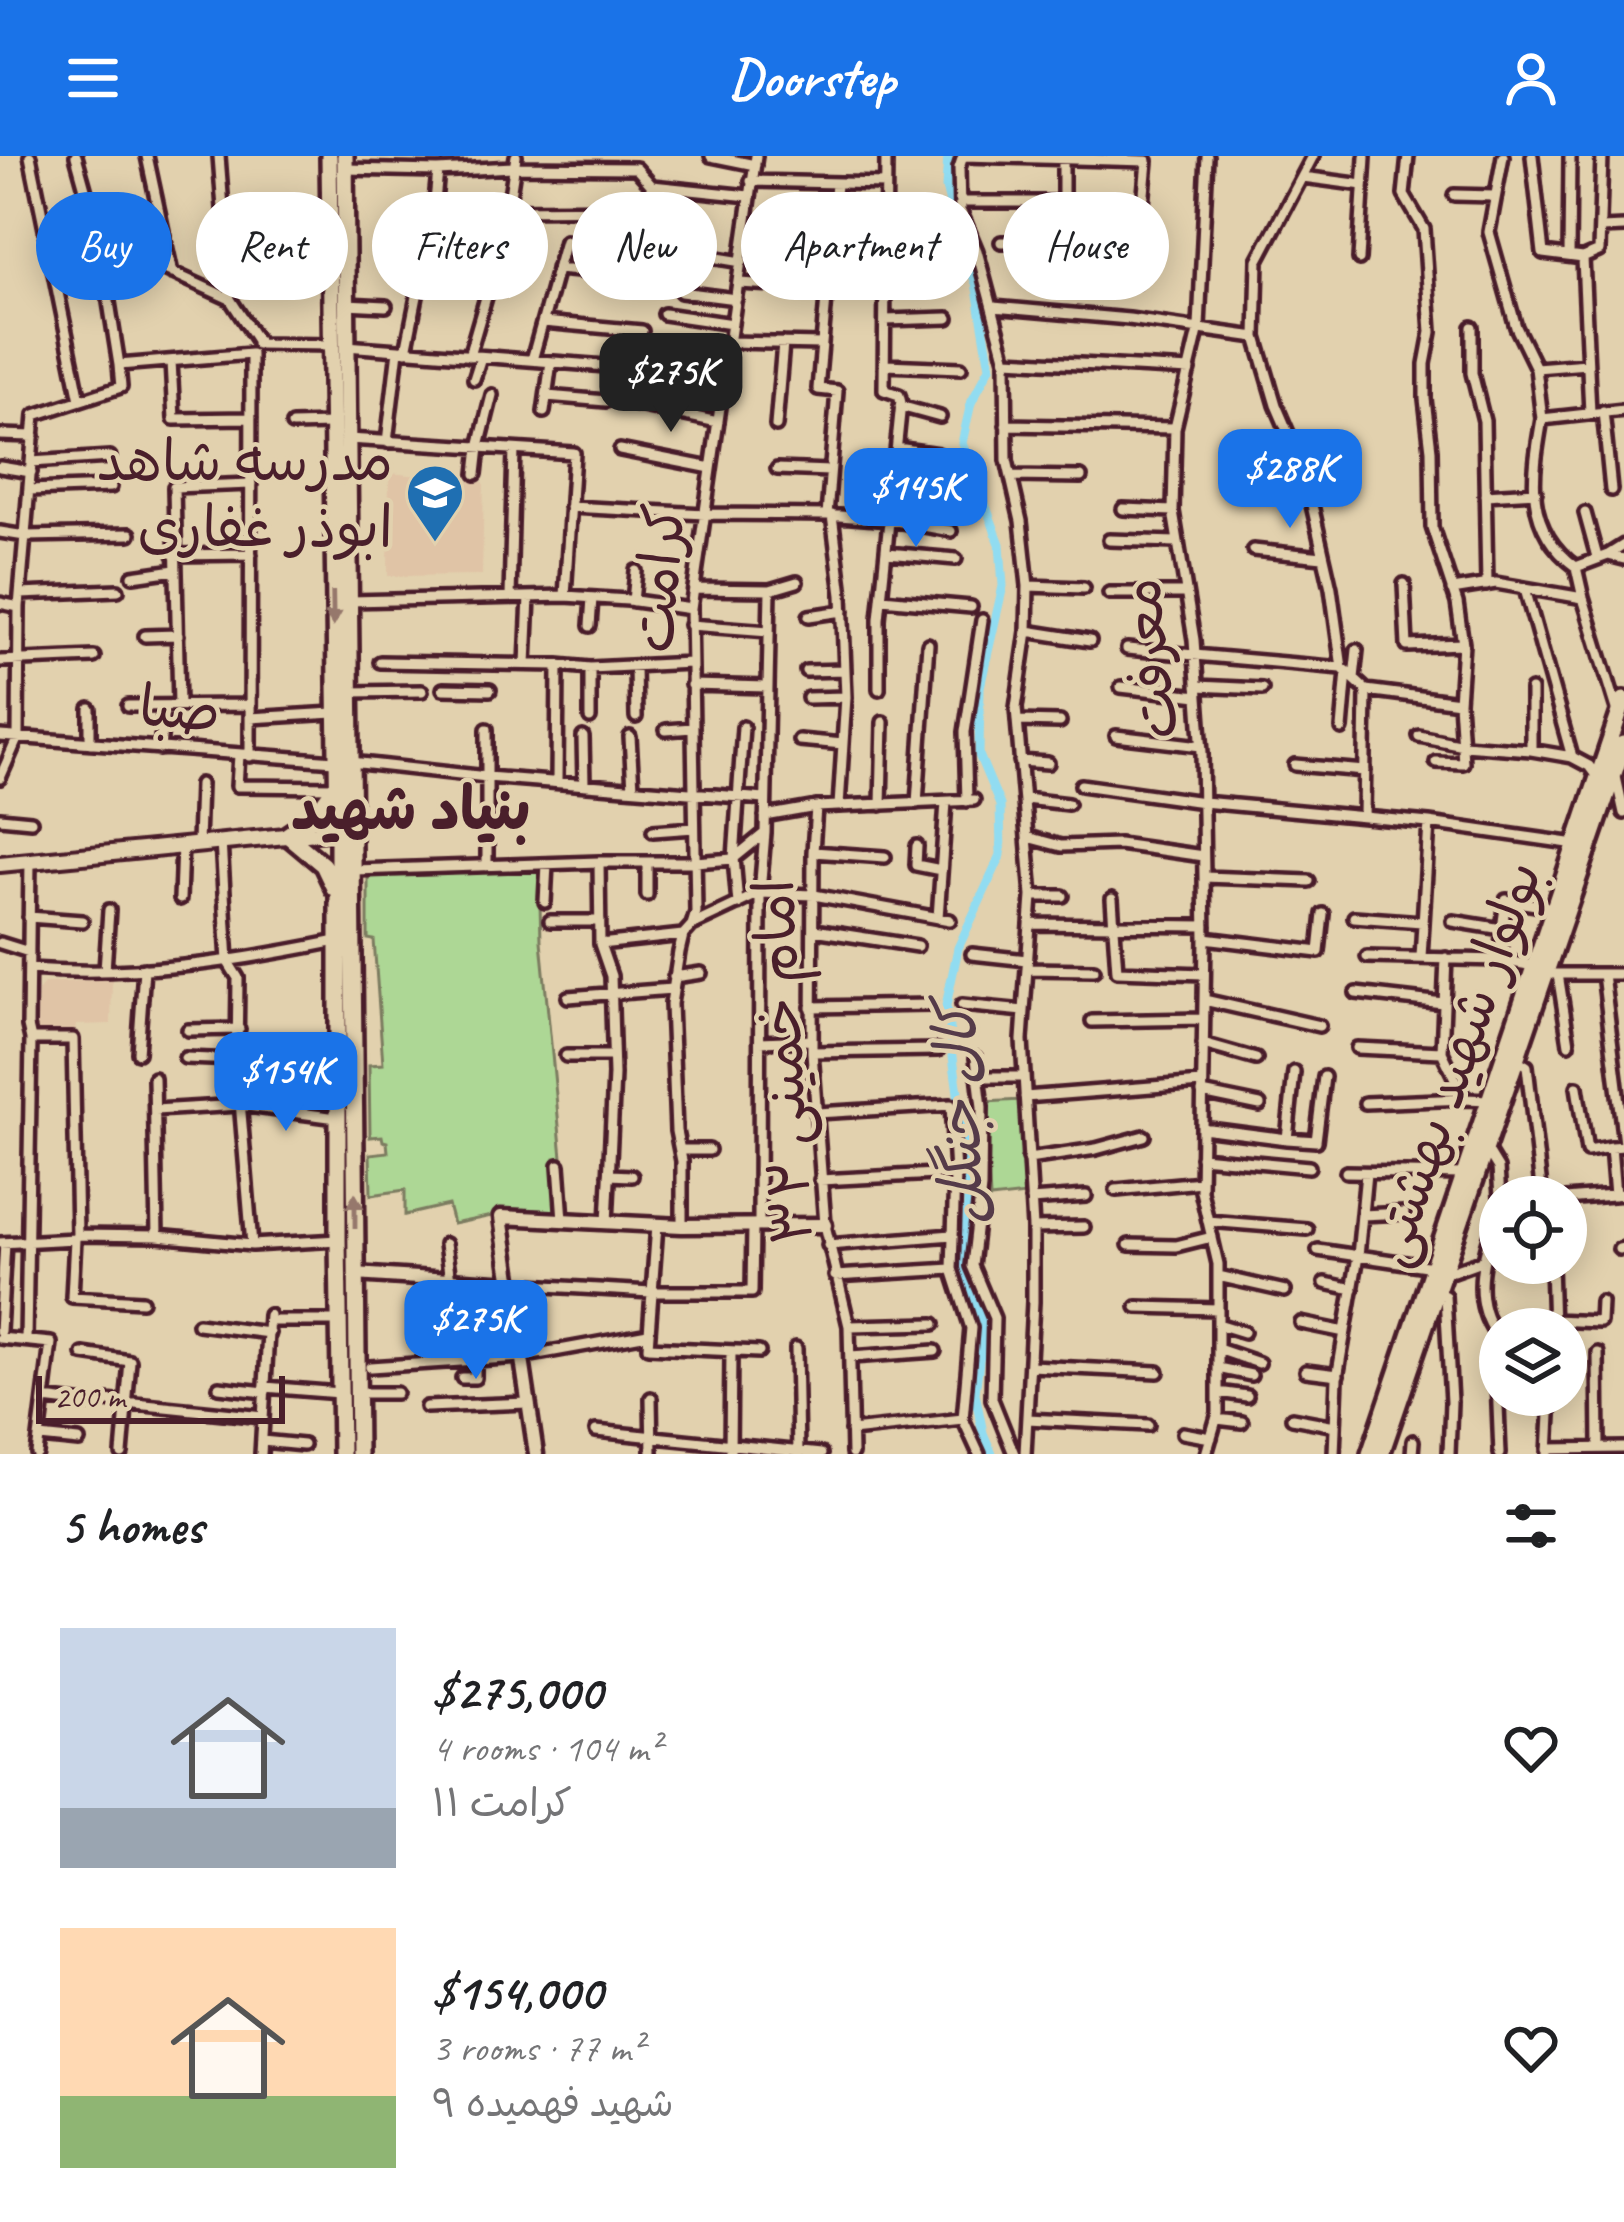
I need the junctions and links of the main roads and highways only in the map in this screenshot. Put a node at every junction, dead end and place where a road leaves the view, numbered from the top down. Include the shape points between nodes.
1 (328, 156) edge
2 (345, 163) edge
3 (338, 345) junction
4 (1621, 708) edge
5 (1624, 744) edge
6 (343, 761) junction
7 (1606, 776) junction
8 (335, 787) junction
9 (352, 807) junction
10 (345, 830) junction
11 (287, 835) junction
12 (0, 864) edge
13 (354, 870) junction
14 (337, 893) junction
15 (1546, 971) junction
16 (337, 1118) junction
17 (355, 1119) junction
18 (1439, 1268) junction
19 (1430, 1301) junction
20 (348, 1393) junction
21 (341, 1454) edge
22 (358, 1454) edge
23 (1370, 1454) edge
24 (1381, 1454) edge

1 - 3 main road
2 - 3 main road via 346,304
3 - 6 main road via 350,601
3 -> 6 main road via 331,424 334,713
4 - 7 main road, بولوار شهید بهشتی
5 - 7 main road, بولوار شهید بهشتی
6 - 8 main road
6 - 9 main road
7 - 15 main road, بولوار شهید بهشتی
7 - 15 main road, بولوار شهید بهشتی via 1554,908
8 - 10 main road
8 - 11 main road
9 - 10 main road
9 - 13 main road
10 - 11 main road
10 - 13 main road
10 - 14 main road
11 - 12 main road
11 - 14 main road via 323,865
13 - 17 main road
14 - 16 main road
15 - 18 main road, بولوار شهید بهشتی
15 - 18 main road, بولوار شهید بهشتی via 1489,1100
16 - 17 main road
16 - 20 main road via 339,1321
20 -> 17 main road
18 - 19 main road, بولوار شهید بهشتی
19 - 23 main road, بولوار شهید بهشتی
19 - 24 main road, بولوار شهید بهشتی
20 - 21 main road
20 - 22 main road

